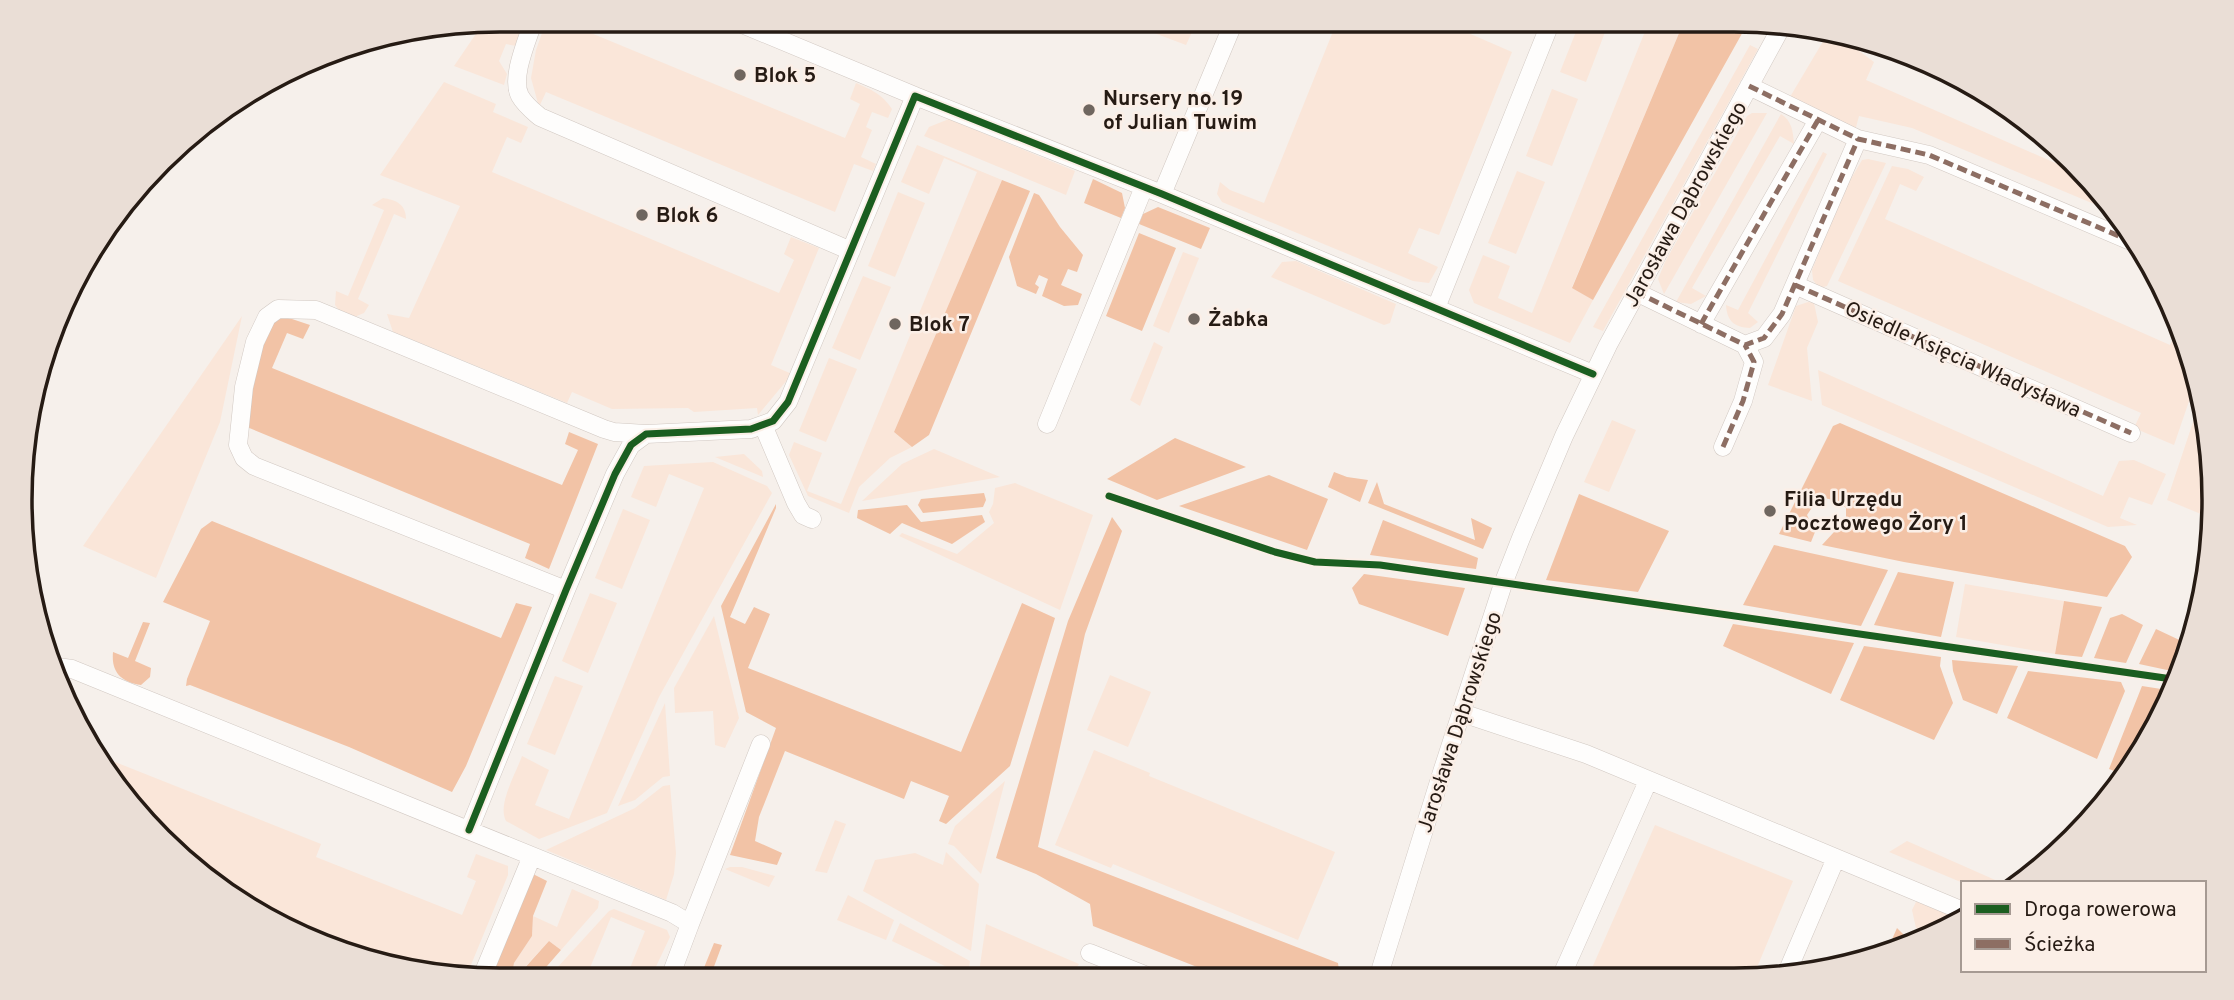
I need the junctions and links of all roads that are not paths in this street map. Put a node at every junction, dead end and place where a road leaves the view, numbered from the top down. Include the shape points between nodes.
1 (530, 32) edge
2 (761, 32) edge
3 (1230, 32) edge
4 (1547, 32) edge
5 (1777, 34) edge
6 (1749, 86) junction
7 (915, 96) junction
8 (1818, 120) junction
9 (1857, 139) junction
10 (1144, 187) junction
11 (1162, 194) junction
12 (2122, 237) edge
13 (851, 251) junction
14 (1795, 285) junction
15 (1636, 292) junction
16 (1436, 308) junction
17 (1701, 324) junction
18 (1745, 345) junction
19 (1593, 374) junction
20 (1047, 424) dead end
21 (763, 425) junction
22 (2131, 433) dead end
23 (646, 434) junction
24 (1723, 447) dead end
25 (812, 519) dead end
26 (566, 590) junction
27 (63, 668) edge
28 (1462, 713) junction
29 (761, 744) dead end
30 (1648, 781) junction
31 (469, 830) junction
32 (532, 856) junction
33 (1836, 858) junction
34 (1960, 910) edge
35 (690, 923) junction
36 (1090, 953) dead end
37 (1790, 964) edge
38 (486, 968) edge
39 (674, 968) edge
40 (1128, 968) edge
41 (1381, 968) edge
42 (1565, 968) edge

1 - 13 street via 516,76 519,94 540,117
2 - 7 street
3 - 11 street
4 - 16 street
5 - 6 street, Jarosława Dąbrowskiego
6 - 8 street
6 - 15 street, Jarosława Dąbrowskiego
7 - 10 street
7 - 13 street
8 - 9 street
8 - 17 street
9 - 12 street via 1929,155
9 - 14 street
10 - 11 street
10 - 20 street
11 - 16 street
13 - 21 street via 788,402 773,421
14 - 18 street via 1764,338
14 - 22 street, Osiedle Księcia Władysława
15 - 17 street
15 - 19 street, Jarosława Dąbrowskiego
16 - 19 street
17 - 18 street
18 - 24 street via 1754,362 1744,401
19 - 28 street, Jarosława Dąbrowskiego via 1503,583
21 - 23 street
21 - 25 street via 796,502 803,515
23 - 26 street via 631,445 615,474
23 - 26 street via 604,429 316,310 278,309 267,317 255,342 244,387 238,445 244,458 254,466
26 - 31 street
27 - 31 street
28 - 30 street via 1586,754
28 - 41 street, Jarosława Dąbrowskiego
29 - 35 street
30 - 33 street
30 - 42 street
31 - 32 street
32 - 35 street
32 - 38 street
33 - 34 street
33 - 37 street
35 - 39 street
36 - 40 street

